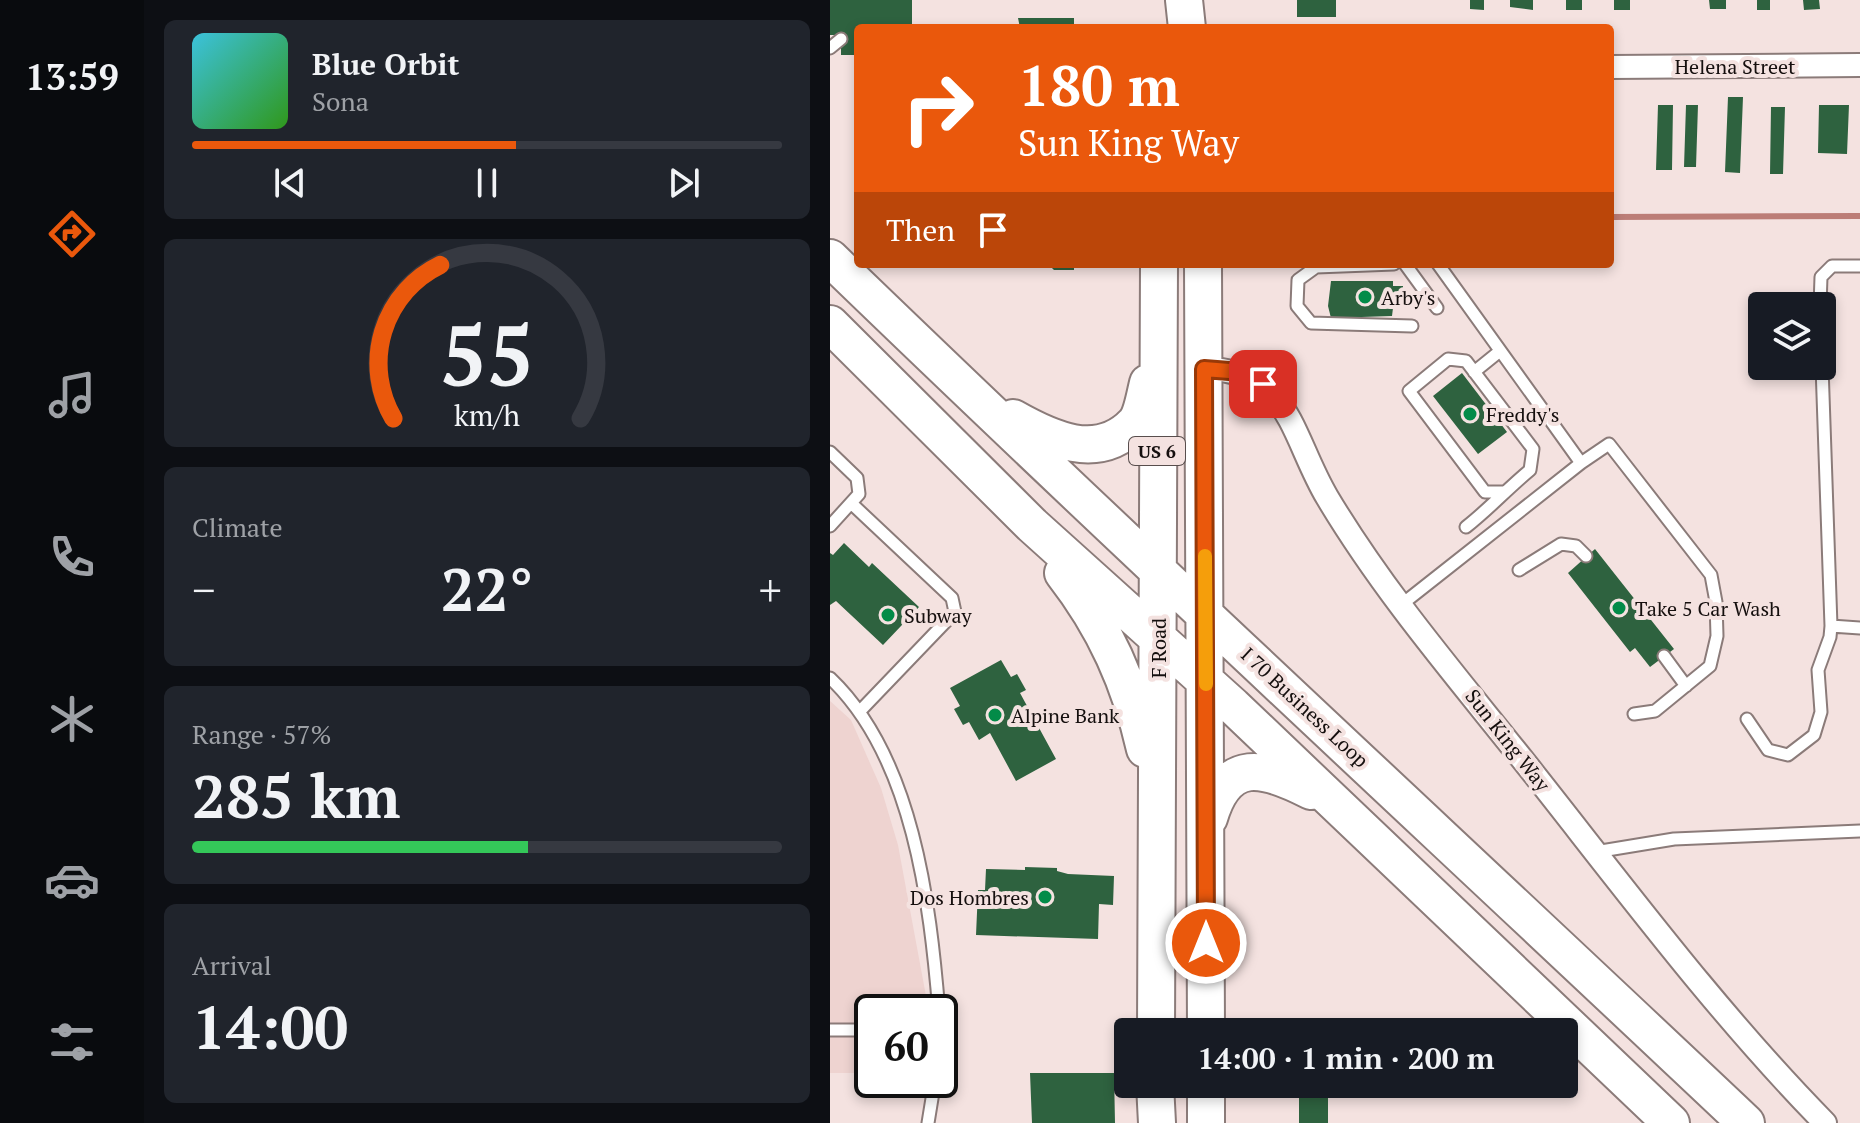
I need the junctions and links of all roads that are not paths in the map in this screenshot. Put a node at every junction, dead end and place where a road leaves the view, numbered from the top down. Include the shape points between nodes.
1 (841, 39) dead end
2 (830, 48) edge
3 (1860, 65) edge
4 (1614, 67) edge
5 (830, 258) edge
6 (1860, 266) edge
7 (1159, 268) edge
8 (1203, 268) edge
9 (1315, 268) edge
10 (1408, 268) edge
11 (1441, 268) edge
12 (1820, 292) edge
13 (1437, 308) dead end
14 (830, 324) edge
15 (1412, 326) dead end
16 (830, 340) edge
17 (1500, 351) junction
18 (1157, 355) junction
19 (943, 368) junction
20 (1204, 369) junction
21 (1474, 372) junction
22 (882, 374) junction
23 (1822, 380) edge
24 (830, 452) edge
25 (1581, 463) junction
26 (1503, 492) junction
27 (851, 503) junction
28 (1032, 525) junction
29 (830, 526) edge
30 (1466, 527) dead end
31 (1586, 556) dead end
32 (1519, 570) dead end
33 (1158, 571) junction
34 (1401, 605) junction
35 (1206, 614) junction
36 (1831, 626) junction
37 (1860, 628) edge
38 (1159, 638) junction
39 (1664, 656) dead end
40 (830, 678) edge
41 (1206, 681) junction
42 (1686, 686) junction
43 (861, 710) junction
44 (1634, 714) dead end
45 (1747, 719) dead end
46 (1330, 800) junction
47 (1157, 817) junction
48 (1207, 824) junction
49 (1860, 831) edge
50 (1595, 852) junction
51 (937, 994) edge
52 (1156, 1018) edge
53 (1206, 1018) edge
54 (830, 1030) edge
55 (854, 1030) edge
56 (932, 1098) edge
57 (1156, 1098) edge
58 (1206, 1098) edge
59 (928, 1123) edge
60 (1157, 1123) edge
61 (1206, 1123) edge
62 (1671, 1123) edge
63 (1746, 1123) edge
64 (1825, 1123) edge

1 - 2 lane
3 - 4 street, Helena Street
5 - 19 main road, I 70 Business Loop
6 - 12 lane via 1832,266 1821,277
7 - 18 main road, F Road / US 6
8 - 20 main road, US 6
9 - 15 lane via 1298,280 1297,306 1311,323
10 - 13 lane
11 - 17 lane
14 - 22 main road
16 - 22 main road
17 - 21 lane
17 - 25 lane
18 - 19 main road via 1136,423 1107,441 1089,445 1035,430
18 - 33 main road, F Road / US 6
19 - 33 main road, I 70 Business Loop
20 - 34 street, Sun King Way via 1242,372 1274,395 1330,502
20 - 35 main road, US 6
21 - 26 lane via 1533,449 1530,470
21 - 26 lane via 1466,361 1448,359 1409,391 1485,492
22 - 28 main road
23 - 36 lane
24 - 27 lane via 857,478 859,494
25 - 34 lane
25 - 42 lane via 1609,444 1711,575 1717,636 1710,666
26 - 30 lane
27 - 29 lane
27 - 43 lane via 952,598 955,612
28 - 38 main road
28 - 47 main road, US 6 via 1117,658 1138,718
31 - 32 lane via 1576,546 1561,544
33 - 35 main road, I 70 Business Loop
33 - 38 main road, F Road / US 6
34 - 50 street, Sun King Way
35 - 41 main road, US 6
35 - 63 main road, I 70 Business Loop
36 - 37 lane
36 - 45 lane via 1818,670 1821,712 1814,735 1788,755 1768,750
38 - 41 main road
38 - 47 main road, F Road / US 6
39 - 42 lane
40 - 43 lane
41 - 46 main road
41 - 48 main road, US 6
42 - 44 lane via 1655,711
43 - 51 lane via 903,801 930,930
46 - 48 main road via 1254,770 1223,785
46 - 62 main road
47 - 52 main road, F Road / US 6
48 - 53 main road, US 6
49 - 50 lane via 1674,839
50 - 64 street, Sun King Way via 1744,1038
54 - 55 lane
56 - 59 lane
57 - 60 main road
58 - 61 main road

